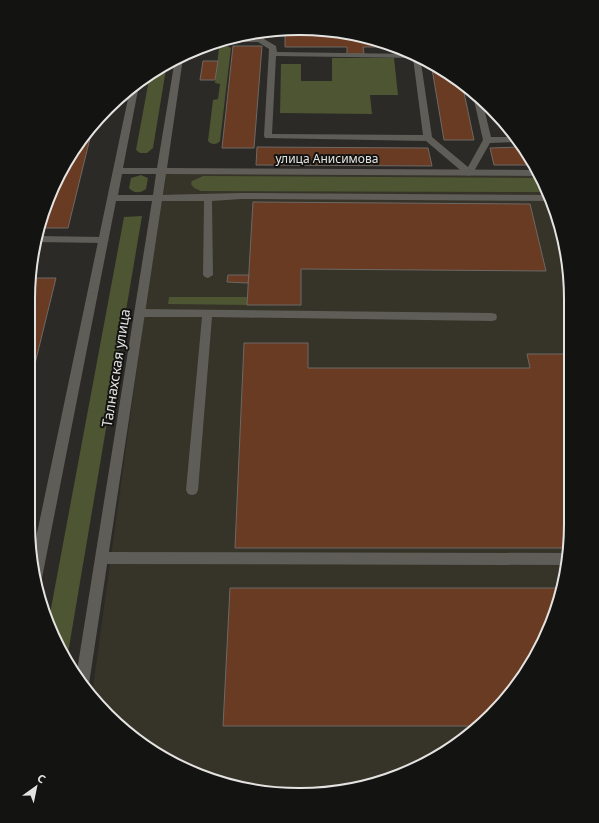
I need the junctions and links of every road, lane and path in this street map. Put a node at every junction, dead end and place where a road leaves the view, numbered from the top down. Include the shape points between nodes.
1 (248, 40) edge
2 (260, 40) joint
3 (272, 54) junction
4 (403, 56) edge
5 (417, 62) edge
6 (178, 64) edge
7 (134, 93) edge
8 (479, 105) edge
9 (428, 138) junction
10 (487, 140) junction
11 (510, 140) edge
12 (118, 171) junction
13 (162, 172) junction
14 (469, 173) junction
15 (532, 173) edge
16 (112, 198) junction
17 (158, 198) junction
18 (208, 198) junction
19 (544, 198) edge
20 (42, 239) edge
21 (104, 240) junction
22 (208, 275) dead end
23 (140, 313) junction
24 (207, 314) junction
25 (492, 317) dead end
26 (192, 490) dead end
27 (102, 558) junction
28 (562, 559) edge
29 (38, 563) edge
30 (83, 675) edge

1 - 2 lane
2 - 3 lane via 272,48
3 - 4 lane
3 - 9 lane via 268,136
5 - 9 lane
6 - 13 street, Талнахская улица
7 - 12 street
8 - 10 lane
9 - 14 lane
10 - 11 lane
10 - 14 lane
12 - 13 street, улица Анисимова
12 - 16 street
13 - 14 street, улица Анисимова
13 - 17 street, Талнахская улица
14 - 15 street, улица Анисимова
16 - 17 street
16 - 21 street
17 - 18 lane
17 - 23 street, Талнахская улица
18 - 19 lane
18 - 22 lane
20 - 21 lane
21 - 29 street
23 - 24 lane
23 - 27 street, Талнахская улица
24 - 25 lane
24 - 26 lane
27 - 28 lane
27 - 30 street, Талнахская улица

